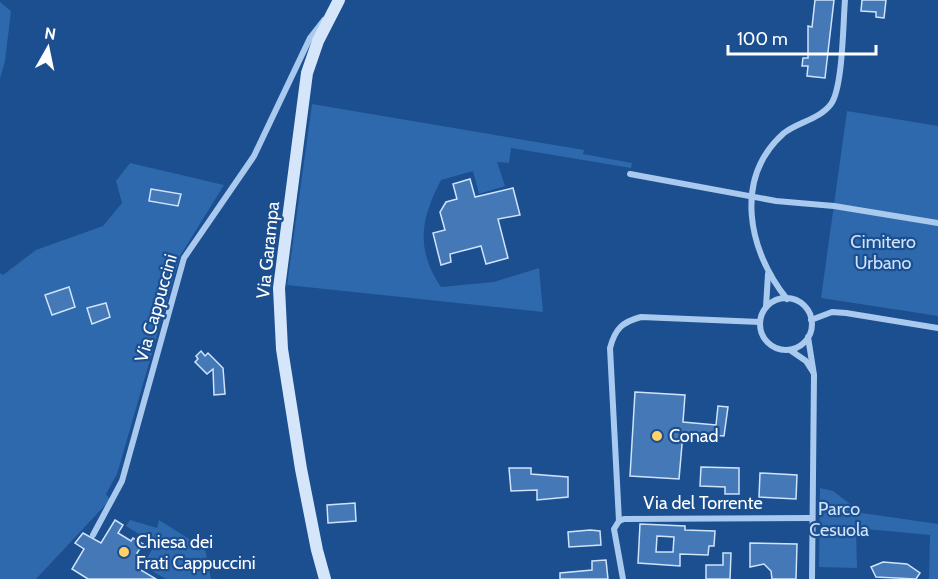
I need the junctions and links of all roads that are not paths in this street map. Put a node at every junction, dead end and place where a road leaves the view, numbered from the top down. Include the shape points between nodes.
1 (845, 0) edge
2 (335, 5) edge
3 (630, 174) dead end
4 (751, 195) junction
5 (938, 223) edge
6 (768, 273) junction
7 (787, 299) junction
8 (766, 308) junction
9 (811, 320) junction
10 (760, 322) junction
11 (938, 328) edge
12 (808, 337) junction
13 (790, 350) junction
14 (814, 375) junction
15 (811, 518) junction
16 (619, 521) junction
17 (93, 535) dead end
18 (325, 579) edge
19 (623, 579) edge
20 (812, 579) edge

1 - 4 street via 835,96 821,113 801,122 774,143 756,174
2 - 17 street, Via Cappuccini via 310,38 254,156 184,258 122,481
2 - 18 street, Via Garampa via 307,73 279,288 282,349
3 - 4 street
4 - 5 street
4 - 6 street via 753,233
6 - 7 street
6 - 8 street
7 - 8 street
7 - 9 street via 801,304
8 - 10 street
9 - 11 street via 839,313
9 - 12 street
10 - 13 street via 768,343
10 - 16 street via 641,317 623,322 610,348
12 - 13 street
12 - 14 street
13 - 14 street via 806,361
14 - 15 street
15 - 16 street, Via del Torrente
15 - 20 street
16 - 19 street, Via del Torrente via 614,530

